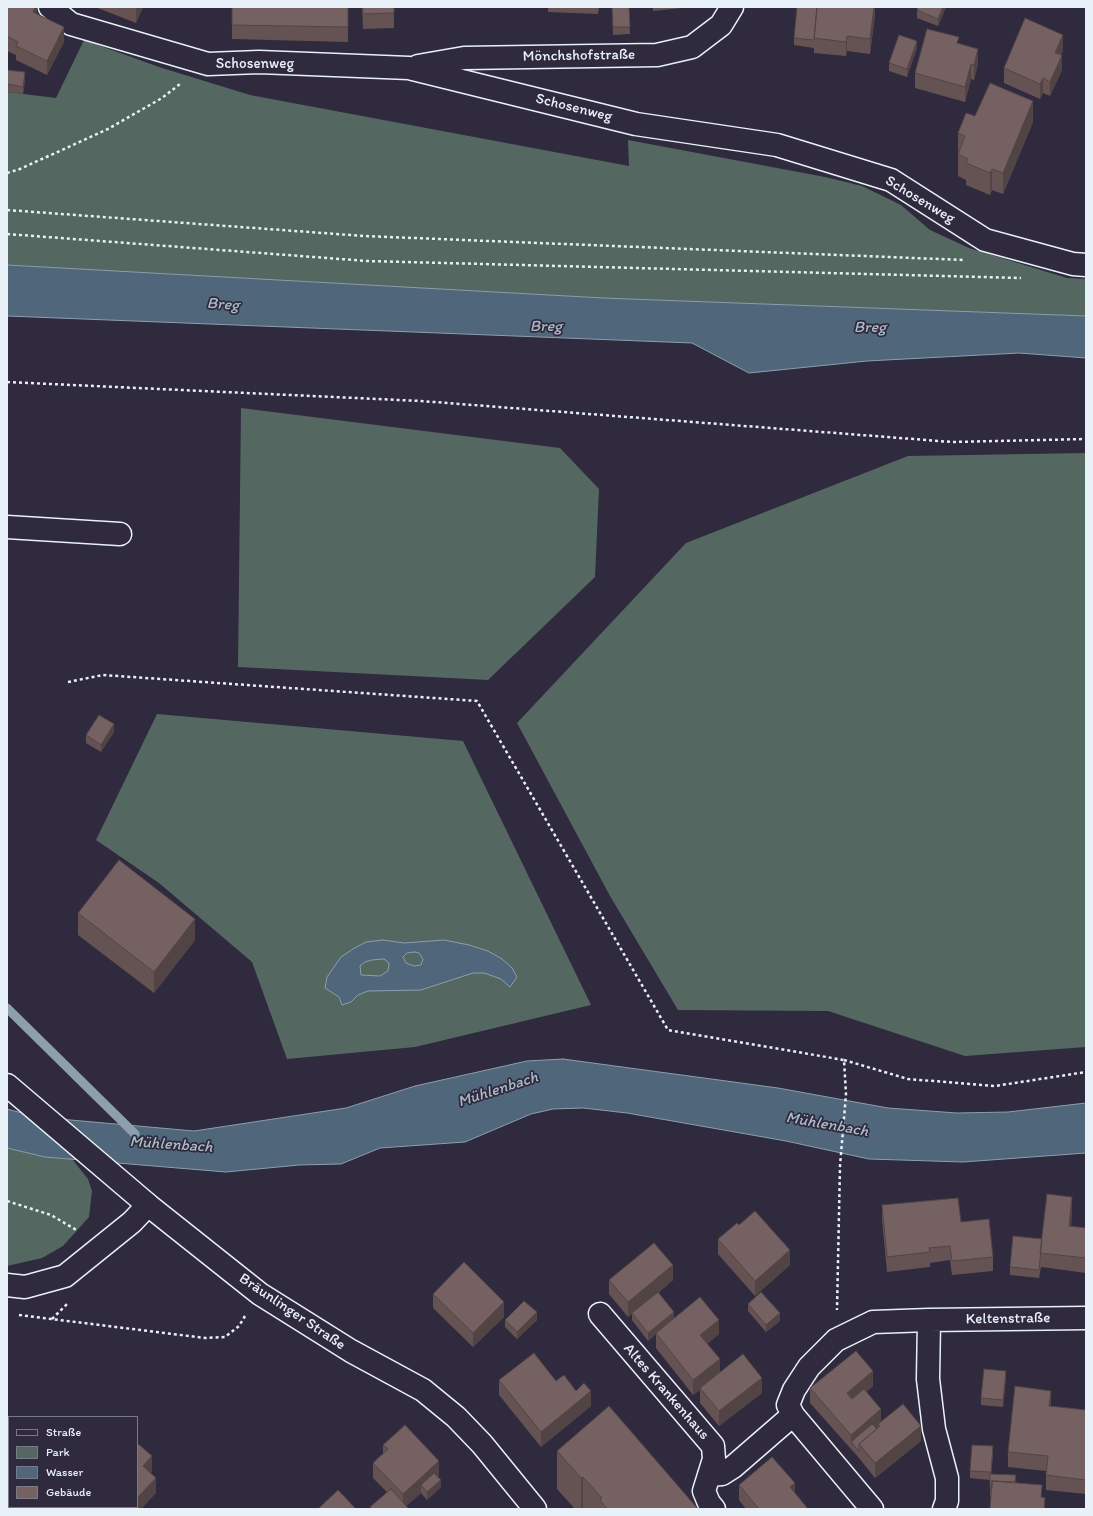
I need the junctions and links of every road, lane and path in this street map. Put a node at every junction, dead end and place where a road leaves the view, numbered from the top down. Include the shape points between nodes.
1 (50, 7) edge
2 (732, 7) edge
3 (208, 64) junction
4 (409, 68) junction
5 (7, 173) edge
6 (7, 210) edge
7 (7, 234) edge
8 (969, 260) dead end
9 (1086, 265) edge
10 (1025, 277) dead end
11 (7, 382) edge
12 (1086, 439) edge
13 (7, 527) edge
14 (120, 534) dead end
15 (68, 682) dead end
16 (844, 1060) junction
17 (1086, 1072) edge
18 (9, 1087) edge
19 (7, 1201) edge
20 (148, 1205) junction
21 (103, 1246) junction
22 (7, 1285) edge
23 (260, 1294) junction
24 (600, 1314) dead end
25 (15, 1315) dead end
26 (1086, 1318) edge
27 (929, 1320) junction
28 (836, 1340) junction
29 (793, 1416) junction
30 (709, 1475) junction
31 (535, 1509) edge
32 (714, 1509) edge
33 (872, 1509) edge
34 (944, 1509) edge

1 - 3 street, Schosenweg via 70,24
2 - 4 street, Mönchshofstraße via 721,25 692,47 657,55 464,58
3 - 4 street, Schosenweg via 259,62
3 - 5 path via 162,98 108,129
4 - 9 street, Schosenweg via 636,124 777,145 891,180 985,240 1073,264
6 - 8 path via 364,236
7 - 10 path via 367,261 1018,279
11 - 12 path via 421,401 952,442
13 - 14 street
15 - 16 path via 103,675 478,701 668,1030
16 - 17 path via 908,1079 996,1086
16 - 28 path via 846,1094 840,1166
18 - 20 street, Bräunlinger Straße
19 - 21 path via 51,1215
20 - 21 street
20 - 23 street, Bräunlinger Straße
21 - 22 street via 64,1276 25,1287
23 - 25 path via 239,1326 225,1338 205,1338
23 - 31 street, Bräunlinger Straße via 351,1351 428,1394 456,1417 482,1444
24 - 30 street, Altes Krankenhaus via 713,1446 714,1459
26 - 27 street, Keltenstraße
27 - 28 street via 872,1322
27 - 34 street via 928,1379 934,1429 947,1478 947,1501
28 - 29 street via 809,1367 794,1390 788,1405
29 - 30 street via 733,1467 722,1474
29 - 33 street
30 - 32 street, Altes Krankenhaus via 704,1491

